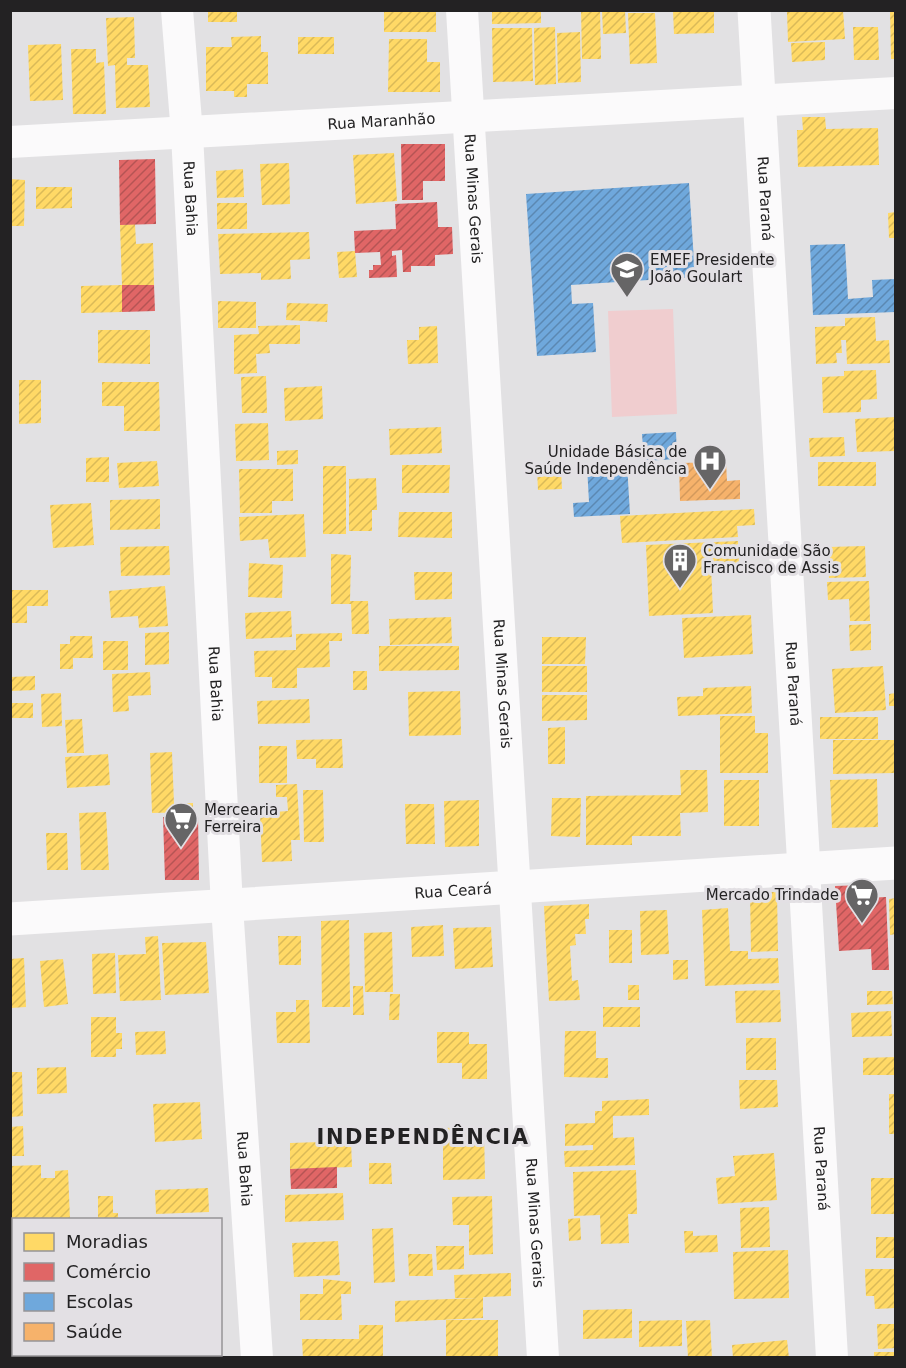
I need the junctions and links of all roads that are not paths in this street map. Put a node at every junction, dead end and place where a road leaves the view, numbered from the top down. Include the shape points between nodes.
1 (177, 10) edge
2 (462, 10) edge
3 (754, 10) edge
4 (896, 93) edge
5 (760, 101) junction
6 (469, 118) junction
7 (187, 134) junction
8 (10, 142) edge
9 (896, 862) edge
10 (804, 869) junction
11 (515, 888) junction
12 (227, 906) junction
13 (10, 919) edge
14 (257, 1358) edge
15 (543, 1358) edge
16 (832, 1358) edge

1 - 7 street, Rua Bahia
2 - 6 street, Rua Minas Gerais
3 - 5 street, Rua Paraná
4 - 5 street, Rua Maranhão
5 - 6 street, Rua Maranhão
5 - 10 street, Rua Paraná
6 - 7 street, Rua Maranhão
6 - 11 street, Rua Minas Gerais
7 - 8 street, Rua Maranhão
7 - 12 street, Rua Bahia
9 - 10 street, Rua Ceará
10 - 11 street, Rua Ceará
10 - 16 street, Rua Paraná
11 - 12 street, Rua Ceará
11 - 15 street, Rua Minas Gerais
12 - 13 street, Rua Ceará
12 - 14 street, Rua Bahia

